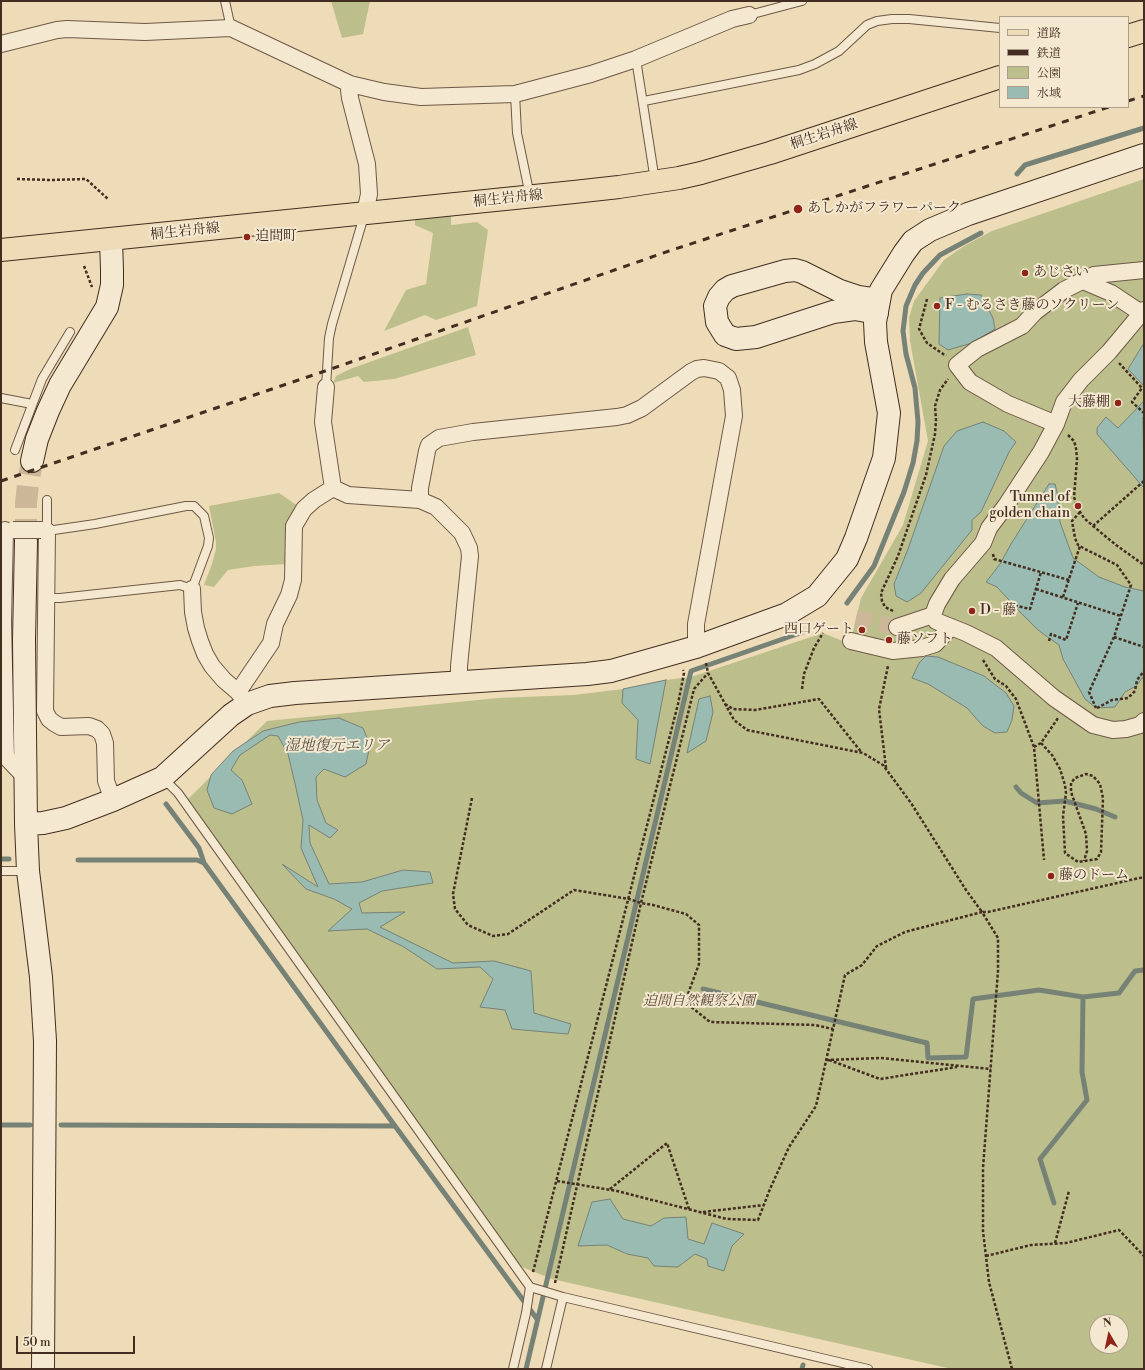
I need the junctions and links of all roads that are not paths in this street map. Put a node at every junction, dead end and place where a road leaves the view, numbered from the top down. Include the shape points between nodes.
1 (225, 1) edge
2 (802, 1) edge
3 (749, 15) joint
4 (231, 28) junction
5 (999, 28) edge
6 (1144, 31) edge
7 (1129, 36) edge
8 (1, 44) edge
9 (636, 60) junction
10 (999, 77) edge
11 (350, 84) junction
12 (515, 94) junction
13 (644, 101) junction
14 (1144, 155) edge
15 (655, 182) junction
16 (530, 197) junction
17 (365, 213) junction
18 (111, 240) junction
19 (1, 250) edge
20 (1144, 270) edge
21 (1083, 281) junction
22 (878, 307) junction
23 (1142, 311) edge
24 (70, 332) dead end
25 (326, 387) joint
26 (1, 398) edge
27 (32, 404) junction
28 (1056, 424) junction
29 (23, 456) joint
30 (333, 488) junction
31 (47, 500) dead end
32 (420, 500) junction
33 (22, 532) edge
34 (192, 589) junction
35 (46, 598) junction
36 (933, 615) junction
37 (897, 627) tunnel mouth
38 (951, 627) junction
39 (851, 641) dead end
40 (693, 648) junction
41 (459, 682) junction
42 (243, 698) junction
43 (1144, 721) edge
44 (162, 778) junction
45 (113, 800) junction
46 (26, 824) junction
47 (1, 871) edge
48 (28, 871) junction
49 (530, 1287) junction
50 (563, 1297) junction
51 (43, 1369) edge
52 (512, 1369) edge
53 (546, 1369) edge
54 (868, 1369) edge

1 - 4 lane
2 - 3 lane
3 - 9 street via 732,19
4 - 8 street via 145,32 67,29
4 - 11 street
5 - 13 lane via 909,19 877,21 867,25 839,51 799,70
6 - 7 main road
9 - 12 street
9 - 13 lane
10 - 15 main road, 桐生岩舟線 via 756,157 701,173
11 - 12 street via 421,97
11 - 17 street via 350,98 367,164 369,194
12 - 16 lane via 517,133
13 - 15 lane
14 - 22 street via 968,214 930,230 913,241 904,253 881,290
15 - 16 main road, 桐生岩舟線
16 - 17 main road, 桐生岩舟線
17 - 18 main road, 桐生岩舟線
17 - 25 lane via 332,324
18 - 19 main road, 桐生岩舟線
18 - 29 street via 112,285 107,307 60,385 37,439
20 - 21 street via 1094,275
21 - 23 street
21 - 28 street via 1064,290 1035,312 1022,326 977,349 957,366 970,382 1008,404
22 - 22 street via 833,312 756,337 736,339 725,335 716,322 715,306 719,297 732,286 795,270
22 - 40 street via 875,322 876,342 889,413 884,458 847,559 817,596 787,614
23 - 28 street via 1064,402
24 - 27 lane via 42,379
25 - 30 street via 323,422
26 - 27 lane
27 - 29 lane
28 - 36 street via 1041,452 989,528 983,543 948,585 936,604
30 - 32 street via 348,495
30 - 42 street via 304,509 294,526 294,569 289,595 275,624 271,643
31 - 33 lane
32 - 40 street via 426,451 429,444 439,438 627,415 642,408 697,369 719,370 728,378 732,390 734,416
32 - 41 street via 436,507 462,533 469,548
33 - 34 lane via 95,524 194,506 204,516 209,538
33 - 35 street
33 - 46 street
34 - 35 lane via 180,585
34 - 42 street via 196,628 205,654 224,680
35 - 45 street via 45,711 49,719 61,727 89,726 102,734 105,743 106,781
36 - 37 street
36 - 38 street via 936,621
38 - 39 street via 935,644 922,648 893,650
38 - 43 street via 996,648 1054,698 1093,725 1113,730 1126,729 1140,725
40 - 41 street via 611,671
41 - 42 street via 295,692
42 - 44 street via 231,715
44 - 45 street
44 - 49 lane via 178,793
45 - 46 street via 66,818
46 - 48 street
47 - 48 lane
48 - 51 street via 41,977 45,1040
49 - 50 lane
49 - 52 lane
50 - 53 lane
50 - 54 lane

